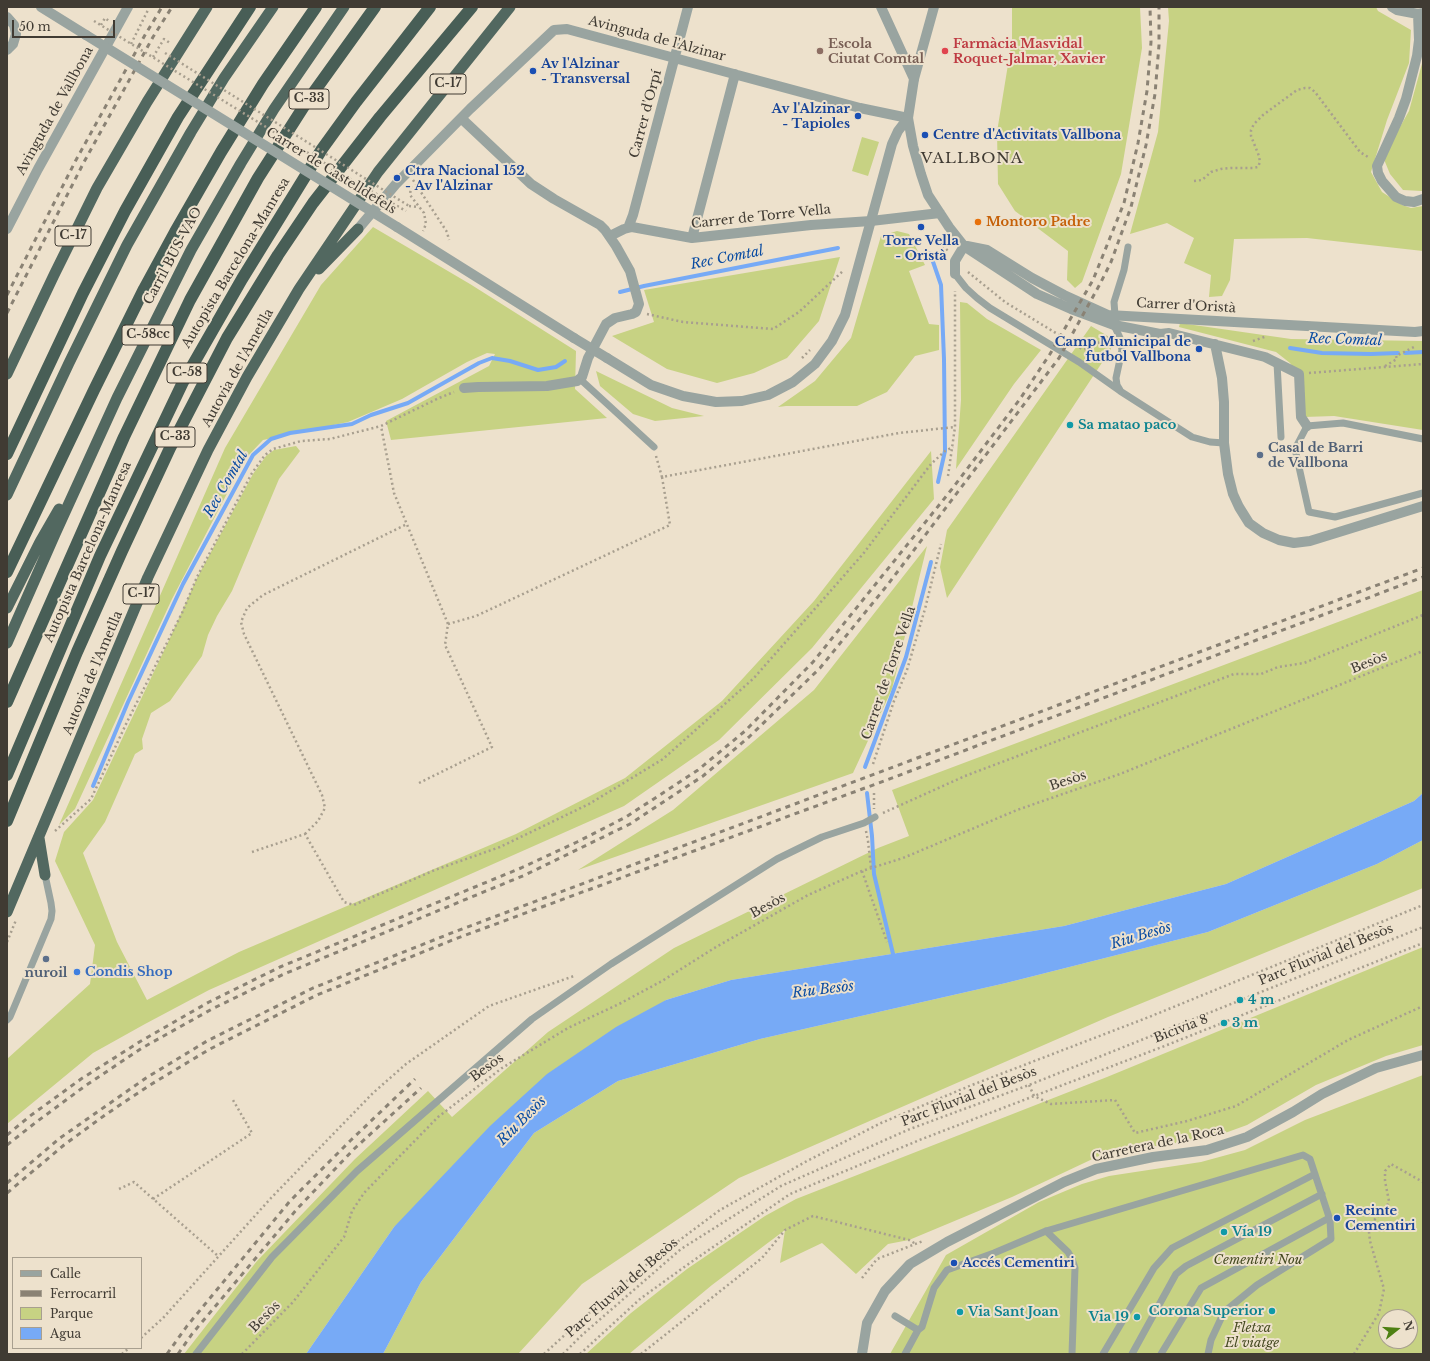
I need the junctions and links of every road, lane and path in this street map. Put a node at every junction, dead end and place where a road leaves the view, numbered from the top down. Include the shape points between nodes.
1 (41, 7) edge
2 (128, 7) edge
3 (148, 7) edge
4 (207, 7) edge
5 (250, 7) edge
6 (273, 7) edge
7 (316, 7) edge
8 (344, 7) edge
9 (375, 7) edge
10 (430, 7) edge
11 (472, 7) edge
12 (510, 7) edge
13 (688, 7) edge
14 (881, 7) edge
15 (934, 7) edge
16 (1392, 7) edge
17 (1421, 13) edge
18 (7, 17) edge
19 (105, 18) dead end
20 (94, 21) dead end
21 (101, 25) junction
22 (170, 43) dead end
23 (131, 44) junction
24 (7, 50) edge
25 (165, 53) dead end
26 (153, 57) junction
27 (675, 57) junction
28 (735, 74) junction
29 (914, 79) junction
30 (908, 118) junction
31 (462, 119) junction
32 (1379, 159) junction
33 (412, 179) dead end
34 (1194, 181) dead end
35 (410, 195) dead end
36 (396, 196) dead end
37 (1423, 199) edge
38 (420, 207) junction
39 (385, 208) dead end
40 (406, 211) dead end
41 (940, 213) junction
42 (871, 221) junction
43 (628, 228) junction
44 (7, 229) edge
45 (358, 229) joint
46 (423, 232) dead end
47 (610, 236) junction
48 (692, 238) junction
49 (936, 238) dead end
50 (448, 240) dead end
51 (964, 246) junction
52 (1128, 247) dead end
53 (955, 261) junction
54 (848, 268) dead end
55 (844, 270) dead end
56 (955, 274) junction
57 (846, 275) dead end
58 (299, 289) junction
59 (636, 312) junction
60 (1152, 317) junction
61 (1113, 325) junction
62 (1423, 331) edge
63 (1168, 333) junction
64 (1271, 334) dead end
65 (1251, 342) dead end
66 (1215, 344) junction
67 (813, 346) dead end
68 (1416, 346) dead end
69 (799, 362) dead end
70 (1277, 363) junction
71 (1423, 364) edge
72 (1385, 367) junction
73 (7, 374) edge
74 (1299, 374) junction
75 (580, 379) junction
76 (464, 388) joint
77 (1120, 391) junction
78 (381, 426) junction
79 (1307, 426) junction
80 (955, 427) junction
81 (1281, 437) dead end
82 (1423, 439) edge
83 (1224, 443) junction
84 (654, 447) joint
85 (953, 447) junction
86 (7, 454) edge
87 (88, 461) junction
88 (948, 476) dead end
89 (662, 477) junction
90 (1423, 493) edge
91 (7, 495) edge
92 (1423, 506) edge
93 (407, 524) junction
94 (941, 544) dead end
95 (7, 572) edge
96 (7, 608) edge
97 (1423, 615) edge
98 (448, 624) junction
99 (7, 643) edge
100 (1423, 651) edge
101 (7, 702) edge
102 (873, 764) dead end
103 (7, 775) edge
104 (419, 783) dead end
105 (874, 793) dead end
106 (875, 817) junction
107 (7, 821) edge
108 (55, 827) dead end
109 (305, 834) junction
110 (867, 834) dead end
111 (39, 837) junction
112 (252, 852) dead end
113 (871, 868) junction
114 (862, 871) junction
115 (45, 875) joint
116 (1423, 905) edge
117 (7, 912) edge
118 (1423, 927) edge
119 (887, 942) dead end
120 (1423, 943) edge
121 (575, 976) dead end
122 (1423, 1006) edge
123 (7, 1020) edge
124 (1423, 1055) edge
125 (1029, 1085) junction
126 (1034, 1096) junction
127 (233, 1100) dead end
128 (1315, 1174) junction
129 (1423, 1182) edge
130 (119, 1189) dead end
131 (1322, 1194) junction
132 (153, 1199) junction
133 (1329, 1218) junction
134 (1046, 1231) junction
135 (924, 1241) dead end
136 (916, 1244) junction
137 (218, 1256) junction
138 (862, 1278) dead end
139 (895, 1316) dead end
140 (918, 1330) junction
141 (142, 1337) edge
142 (196, 1354) edge
143 (242, 1354) edge
144 (544, 1354) edge
145 (563, 1354) edge
146 (580, 1354) edge
147 (642, 1354) edge
148 (862, 1354) edge
149 (905, 1354) edge
150 (1072, 1354) edge
151 (1103, 1354) edge
152 (1132, 1354) edge
153 (1161, 1354) edge
154 (1208, 1354) edge
155 (1354, 1354) edge

1 - 42 street, Carrer de Castelldefels, bridge via 650,385 683,396 716,402 742,401 768,394 793,382 815,364 832,341 845,316
2 - 44 street, Avinguda de Vallbona
3 - 23 path
4 - 73 highway, C-17 via 97,188
5 - 86 highway via 178,117 125,211
6 - 91 highway via 190,132 127,245
7 - 95 highway via 258,91 175,232 94,390
8 - 87 highway, Carril BUS-VAO / C-58cc via 274,109 191,250
9 - 101 highway, C-33 via 306,103 249,194 194,294 124,438
10 - 103 highway, Autopista Barcelona-Manresa / C-58 via 322,149 186,375 100,556
11 - 107 highway, C-33 via 358,145 295,230 212,366 122,551
12 - 58 highway, Autovia de l'Ametlla / C-17 via 387,162
13 - 27 street, Carrer d'Orpí
14 - 29 street
15 - 29 street
16 - 17 street
17 - 32 street via 1419,40 1408,91 1399,118
18 - 24 street via 14,25 16,34 13,44
19 - 21 path
20 - 21 path, Carrer de Castelldefels, bridge
21 - 23 path, Carrer de Castelldefels, bridge
22 - 26 path via 164,39
23 - 26 path, Carrer de Castelldefels, bridge
25 - 38 path, Carrer de Castelldefels, bridge via 409,206
26 - 40 path, Carrer de Castelldefels, bridge
27 - 28 street, Avinguda de l'Alzinar
27 - 31 street, Avinguda de l'Alzinar via 567,28 554,30
27 - 43 street, Carrer d'Orpí
28 - 30 street, Avinguda de l'Alzinar via 860,108
28 - 48 street
29 - 30 street
30 - 41 street, Carrer d'Oristà via 913,146 928,195
30 - 42 street, Carrer de Castelldefels via 892,144
31 - 45 street, Avinguda de l'Alzinar via 396,184
31 - 47 street via 531,184 600,225
32 - 34 path via 1360,152 1315,92 1305,88 1298,90 1263,115 1250,130 1259,156 1258,167 1221,169 1211,172 1202,180
32 - 37 street via 1378,173 1396,197 1414,202
33 - 50 path via 447,232
35 - 38 path, Carrer de Castelldefels
36 - 39 path
38 - 46 path, Carrer de Castelldefels via 426,224
41 - 42 street, Carrer de Torre Vella
41 - 51 street, Carrer d'Oristà
42 - 48 street, Carrer de Torre Vella
43 - 47 street, Carrer de Torre Vella
43 - 48 street, Carrer de Torre Vella
45 - 58 highway
47 - 59 street via 624,260 637,293 639,304
49 - 53 path
51 - 53 street
51 - 61 street, Carrer d'Oristà via 1037,294
52 - 61 lane via 1114,302
53 - 56 street
53 - 61 path via 1005,302 1082,349 1088,349
54 - 57 path
55 - 59 path via 799,312 773,330 683,322
56 - 77 lane via 966,288 990,308 1079,362
56 - 80 path
58 - 111 highway, Autovia de l'Ametlla / C-17 via 208,450 178,512
59 - 75 street via 615,318 606,324
60 - 61 street, Carrer d'Oristà
60 - 62 street, Carrer d'Oristà
60 - 63 street
61 - 63 street via 1160,334
61 - 77 lane via 1120,338 1122,350 1116,378
63 - 66 street
64 - 65 path
66 - 70 street via 1265,357
66 - 83 street via 1222,378
67 - 69 path
68 - 72 path via 1396,356 1397,359
70 - 74 street
70 - 81 lane
71 - 72 path
72 - 74 path
74 - 79 street via 1301,417
75 - 76 street via 547,386
75 - 84 lane
76 - 78 path
77 - 83 lane via 1192,437
78 - 93 path via 394,493
78 - 108 path via 301,442 273,449 265,455 252,473 197,576 182,613 91,800 52,834
79 - 82 lane via 1343,423
79 - 90 lane via 1295,449 1309,512 1335,517
80 - 85 path
80 - 89 path via 898,432
83 - 92 street via 1232,494 1239,507 1249,523 1279,540 1294,543 1310,541
84 - 89 path
85 - 88 path
85 - 109 path via 931,464 863,554 754,678 663,759 589,804 500,847 435,870 354,905 344,902
87 - 96 highway via 40,542
87 - 99 highway, Carril BUS-VAO / C-58cc
89 - 98 path via 670,525 476,616
93 - 98 path
93 - 109 path via 263,595 247,608 241,622 244,634 322,795 325,808 318,821
94 - 102 path, Carrer de Torre Vella via 914,646
97 - 106 path via 1304,664 1278,667 1261,674 1234,674 965,776
98 - 104 path via 445,645 492,746
100 - 113 path, Besòs via 1120,774 1017,810 903,858
105 - 106 path
106 - 142 lane via 822,837 778,859 611,964 532,1020 357,1171 272,1257
109 - 112 path
110 - 113 path
111 - 115 highway
111 - 117 highway, Autovia de l'Ametlla / C-17
113 - 114 path, Besòs
114 - 119 path
114 - 143 path, Besòs via 808,895 662,981 568,1028 502,1068 438,1117 364,1193 352,1211 344,1237 293,1302
115 - 123 lane via 51,919
116 - 144 path via 1149,1017 881,1122 720,1210 642,1268
118 - 125 path, Parc Fluvial del Besòs
120 - 126 path, Bicivia 8
121 - 137 path via 489,1006 406,1064 373,1093
122 - 126 path via 1348,1040 1236,1106 1187,1121 1135,1133 1115,1100 1051,1104
124 - 148 street, Carretera de la Roca via 1376,1068 1322,1094 1247,1137 1207,1150 1153,1157 1096,1169 1064,1182 947,1242 910,1264 885,1290 867,1323
125 - 126 path
125 - 145 path, Parc Fluvial del Besòs via 910,1129 781,1186 681,1249
126 - 146 path, Parc Fluvial del Besòs via 790,1194 640,1299
127 - 132 path via 252,1133
128 - 131 lane
128 - 134 lane via 1310,1158 1303,1155
128 - 151 lane via 1172,1248 1154,1268
129 - 155 path via 1392,1164 1385,1171 1389,1200 1386,1209 1372,1222 1369,1232 1384,1289 1379,1313
130 - 132 path via 134,1182
131 - 133 lane
131 - 152 lane via 1186,1266 1176,1274
132 - 137 path
133 - 153 lane via 1201,1288
133 - 154 lane via 1331,1239 1257,1285 1224,1312 1211,1340
134 - 140 lane via 947,1270 934,1288 922,1327
134 - 150 lane via 1068,1252 1075,1268
135 - 136 path
136 - 138 path via 877,1259
136 - 147 path via 909,1240 813,1216 785,1230 762,1258
137 - 141 path via 163,1318
139 - 140 lane
140 - 149 lane

